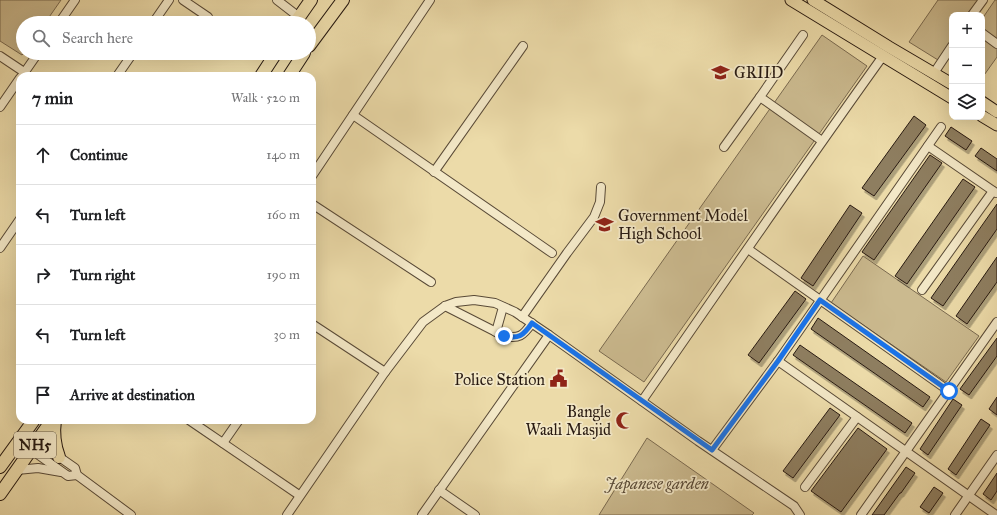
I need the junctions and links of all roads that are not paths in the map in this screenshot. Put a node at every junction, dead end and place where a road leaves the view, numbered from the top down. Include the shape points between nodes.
1 (75, 0) edge
2 (169, 0) edge
3 (183, 0) edge
4 (277, 0) edge
5 (311, 0) edge
6 (343, 0) edge
7 (430, 0) edge
8 (791, 0) edge
9 (813, 0) edge
10 (983, 0) edge
11 (974, 12) edge
12 (64, 16) edge
13 (158, 16) edge
14 (207, 16) edge
15 (293, 16) edge
16 (300, 16) edge
17 (803, 35) dead end
18 (985, 35) edge
19 (316, 37) edge
20 (997, 44) edge
21 (523, 46) dead end
22 (951, 48) edge
23 (0, 56) edge
24 (883, 56) junction
25 (33, 60) edge
26 (128, 60) edge
27 (271, 60) edge
28 (299, 60) edge
29 (18, 72) edge
30 (25, 72) edge
31 (120, 72) edge
32 (264, 72) edge
33 (292, 72) edge
34 (934, 73) junction
35 (949, 82) edge
36 (16, 84) edge
37 (949, 96) edge
38 (760, 97) junction
39 (985, 104) edge
40 (0, 107) edge
41 (997, 112) edge
42 (353, 115) junction
43 (985, 118) edge
44 (997, 125) edge
45 (941, 127) dead end
46 (822, 141) junction
47 (928, 146) junction
48 (724, 147) dead end
49 (316, 170) edge
50 (434, 172) junction
51 (601, 188) dead end
52 (995, 192) edge
53 (316, 207) edge
54 (16, 224) edge
55 (1, 245) edge
56 (748, 249) junction
57 (552, 253) dead end
58 (431, 282) dead end
59 (922, 290) dead end
60 (820, 300) junction
61 (445, 306) junction
62 (503, 307) junction
63 (522, 317) junction
64 (997, 322) edge
65 (532, 323) junction
66 (316, 327) edge
67 (496, 332) junction
68 (549, 334) junction
69 (778, 361) junction
70 (385, 372) junction
71 (949, 391) junction
72 (642, 401) junction
73 (857, 417) junction
74 (31, 424) edge
75 (51, 424) edge
76 (54, 424) edge
77 (195, 424) edge
78 (236, 424) edge
79 (22, 437) junction
80 (223, 443) junction
81 (35, 445) junction
82 (712, 450) junction
83 (906, 451) junction
84 (4, 455) edge
85 (997, 455) edge
86 (59, 457) junction
87 (0, 468) edge
88 (17, 470) junction
89 (63, 472) junction
90 (76, 475) junction
91 (806, 487) dead end
92 (439, 490) junction
93 (0, 493) edge
94 (968, 495) junction
95 (300, 496) junction
96 (131, 515) edge
97 (287, 515) edge
98 (422, 515) edge
99 (475, 515) edge
100 (800, 515) edge
101 (861, 515) edge
102 (955, 515) edge
103 (996, 515) edge

1 - 12 street
2 - 13 street
3 - 14 street
4 - 15 street
5 - 16 highway
6 - 19 highway
7 - 42 street
8 - 24 main road
9 - 34 main road
10 - 11 street
17 - 38 street
18 - 20 street
21 - 50 street
22 - 34 street
23 - 29 street
24 - 37 main road
24 - 46 street
25 - 30 street
26 - 31 street
27 - 32 highway
28 - 33 highway
34 - 35 main road
36 - 40 street
38 - 46 street
38 - 48 street
39 - 41 main road
42 - 49 street
42 - 50 street
43 - 44 main road
45 - 47 street
46 - 56 street
47 - 52 street
47 - 60 street
50 - 57 street
51 - 63 street via 600,202 594,217
52 - 59 street
53 - 58 street
54 - 55 street
56 - 60 street
56 - 72 street
60 - 69 street
60 - 71 street
61 - 62 street via 474,300 495,303
61 - 67 street
61 - 70 street via 423,322
62 - 63 street
62 - 67 street
63 - 65 street
64 - 71 street
65 - 67 street via 521,336 512,338
65 - 68 street
66 - 70 street
68 - 72 street
68 - 92 street
69 - 73 street
69 - 82 street
70 - 95 street
71 - 83 street
72 - 82 street
73 - 83 street
73 - 91 street
74 - 79 highway, NH5
75 - 81 highway, NH5
76 - 86 highway via 54,440
77 - 80 street
78 - 80 street
79 - 81 street
79 - 84 highway, NH5
80 - 95 street
81 - 86 street
81 - 88 highway, NH5
81 - 89 street
82 - 100 street via 794,506
83 - 94 street
83 - 101 street
84 - 87 highway, NH5
85 - 94 street
86 - 90 street via 75,468
88 - 89 street via 38,468
88 - 93 highway, NH5
89 - 90 street via 68,476
90 - 96 street
92 - 98 street
92 - 99 street
94 - 102 street
94 - 103 street
95 - 97 street

